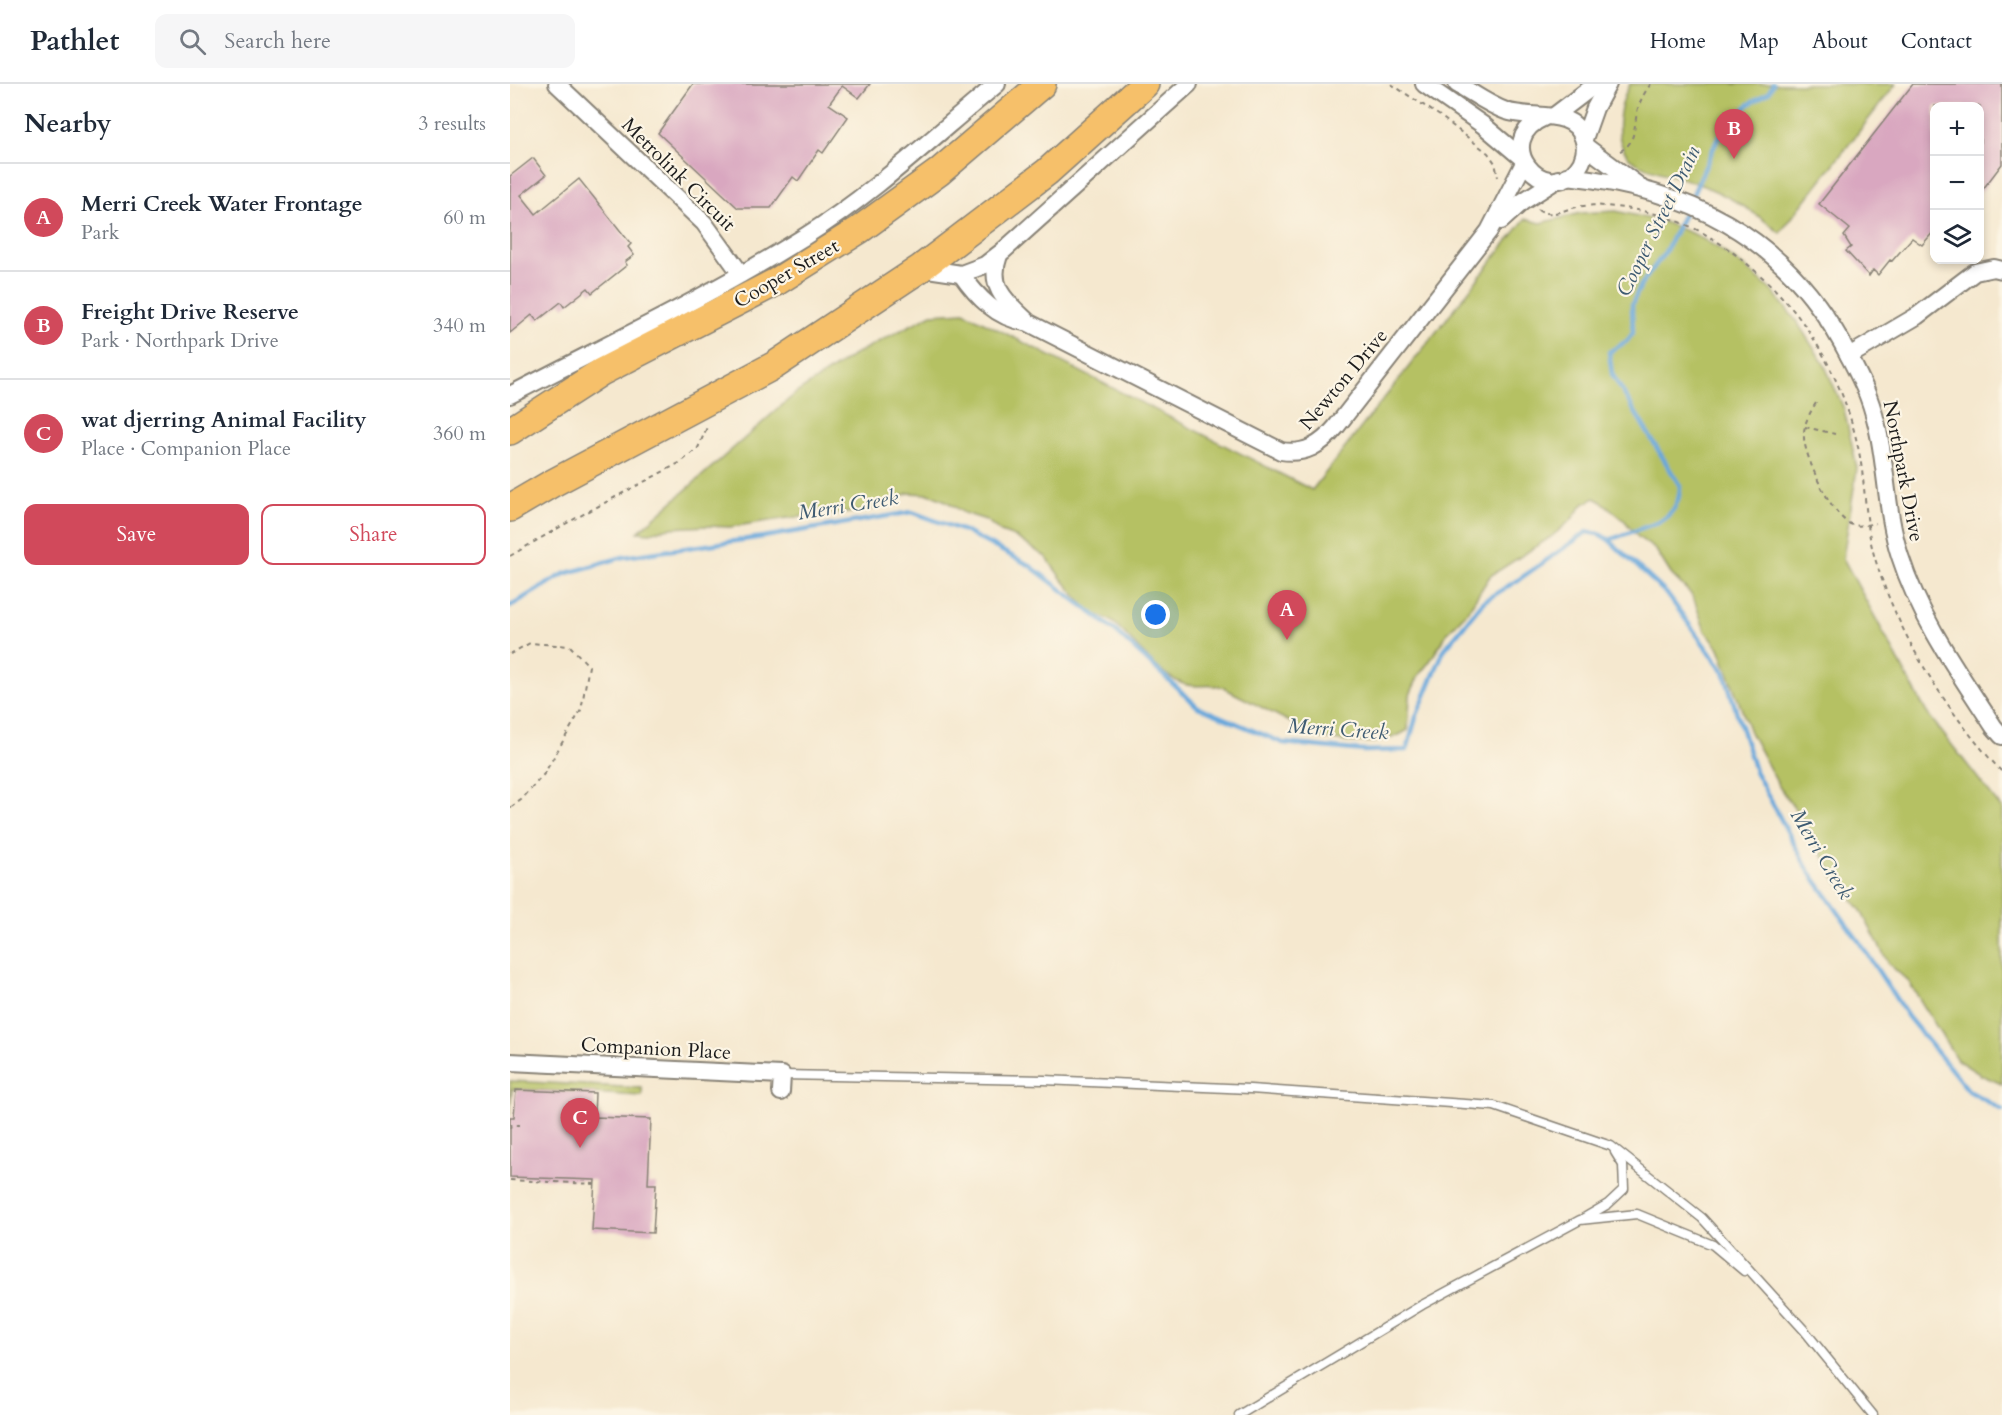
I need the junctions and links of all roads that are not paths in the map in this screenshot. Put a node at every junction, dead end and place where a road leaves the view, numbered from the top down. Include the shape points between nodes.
1 (556, 84) edge
2 (997, 84) edge
3 (1042, 84) edge
4 (1145, 84) edge
5 (1189, 84) edge
6 (1424, 84) edge
7 (1457, 84) edge
8 (1596, 84) edge
9 (1608, 84) edge
10 (1550, 116) junction
11 (1584, 142) junction
12 (1523, 160) junction
13 (1563, 178) junction
14 (1643, 189) junction
15 (1489, 231) junction
16 (999, 255) junction
17 (921, 268) junction
18 (2002, 270) edge
19 (741, 274) junction
20 (961, 274) junction
21 (1029, 323) junction
22 (1849, 356) junction
23 (510, 395) edge
24 (510, 431) edge
25 (510, 508) edge
26 (2002, 736) edge
27 (510, 1062) edge
28 (782, 1075) junction
29 (781, 1092) dead end
30 (1611, 1146) junction
31 (1580, 1220) junction
32 (1767, 1290) junction
33 (1239, 1415) edge
34 (1873, 1415) edge

1 - 19 street, Metrolink Circuit via 704,223
2 - 19 street, Cooper Street via 865,194 805,237
3 - 24 main road, Cooper Street via 939,172 859,230 776,282 601,372
4 - 17 main road via 1047,172
5 - 16 street
6 - 12 street via 1483,125
7 - 10 street via 1508,111
8 - 10 street
9 - 11 street
10 - 11 street via 1572,123
10 - 12 street via 1527,128 1522,137
11 - 13 street via 1581,164
11 - 14 street, Northpark Drive
12 - 13 street via 1538,177
12 - 15 street, Newton Drive
13 - 14 street, Northpark Drive
13 - 15 street, Newton Drive via 1522,202
14 - 22 street, Northpark Drive via 1712,214 1751,238 1794,277 1826,315
15 - 21 street, Newton Drive via 1336,427 1310,449 1281,451
16 - 20 street
16 - 21 street, Newton Drive via 996,285 1004,299
17 - 20 street
17 - 25 main road via 775,365
18 - 22 street via 1974,272 1917,316
19 - 23 street, Cooper Street
20 - 21 street, Newton Drive via 988,305 1007,318
22 - 26 street, Northpark Drive via 1868,396 1877,427 1900,558 1932,631
27 - 28 street, Companion Place
28 - 29 street
28 - 30 lane via 1044,1080 1494,1106
30 - 31 lane via 1623,1165 1624,1189 1608,1204
30 - 32 lane via 1701,1218
31 - 32 lane via 1636,1214 1713,1245
31 - 33 lane via 1422,1305
32 - 34 lane

